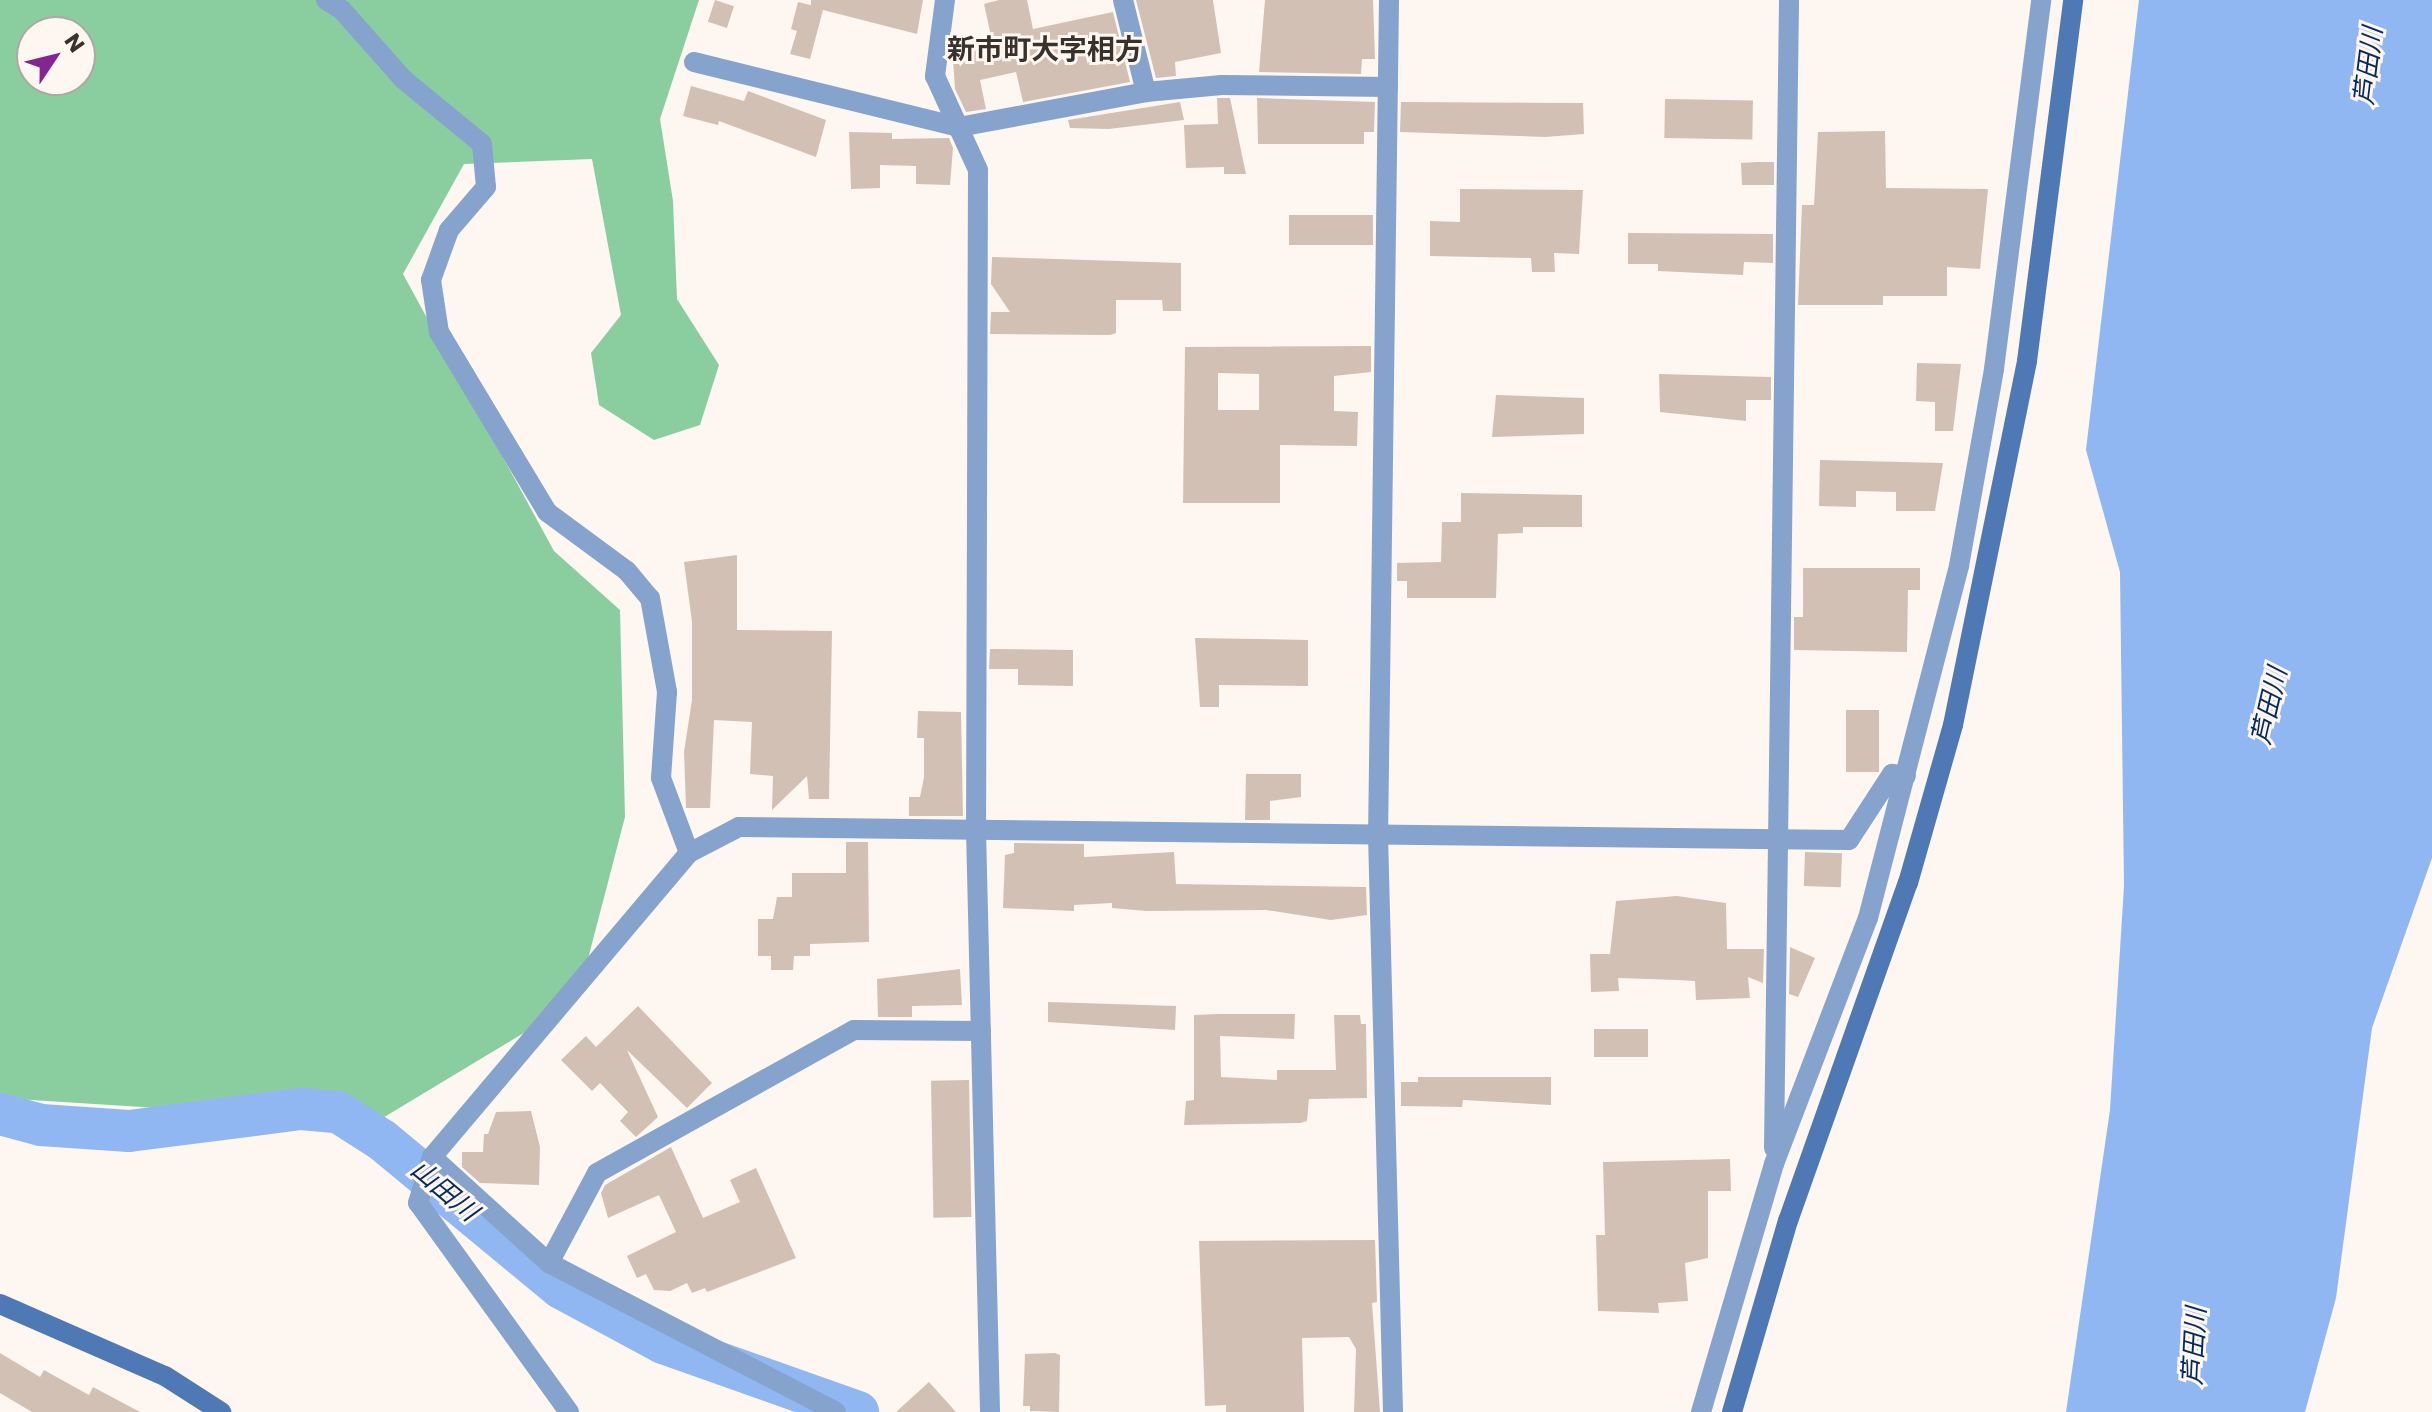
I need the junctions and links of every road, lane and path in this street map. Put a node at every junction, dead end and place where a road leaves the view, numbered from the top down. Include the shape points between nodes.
1 (326, 0) edge
2 (945, 0) edge
3 (1123, 0) edge
4 (1389, 0) edge
5 (1789, 0) edge
6 (2041, 0) edge
7 (2073, 0) edge
8 (694, 62) dead end
9 (1388, 87) junction
10 (1146, 92) junction
11 (959, 127) junction
12 (1906, 776) junction
13 (976, 830) junction
14 (1378, 835) junction
15 (1779, 839) junction
16 (689, 853) junction
17 (981, 1031) junction
18 (432, 1157) junction
19 (1774, 1164) junction
20 (549, 1263) junction
21 (0, 1304) edge
22 (221, 1412) edge
23 (569, 1412) edge
24 (836, 1412) edge
25 (990, 1412) edge
26 (1393, 1412) edge
27 (1701, 1412) edge
28 (1732, 1412) edge

1 - 16 street via 342,10 403,79 482,144 486,187 449,230 431,280 439,332 547,512 627,571 650,598 667,692 661,778
2 - 11 street via 935,76
3 - 10 street
4 - 9 street
5 - 15 street
6 - 12 street via 1991,384 1959,566
7 - 28 street via 2027,361 1953,725 1908,883 1788,1221
8 - 11 street
9 - 10 street via 1222,85
9 - 14 street
10 - 11 street
11 - 13 street via 978,170
12 - 15 street via 1892,774 1849,840
12 - 19 street via 1868,918
13 - 14 street
13 - 16 street via 739,827
13 - 17 street
14 - 15 street
14 - 26 street
15 - 19 street
16 - 18 street
17 - 20 street via 854,1030 597,1173
17 - 25 street
18 - 20 street
18 - 23 street via 418,1203
19 - 27 street
20 - 24 street
21 - 22 street via 165,1376

